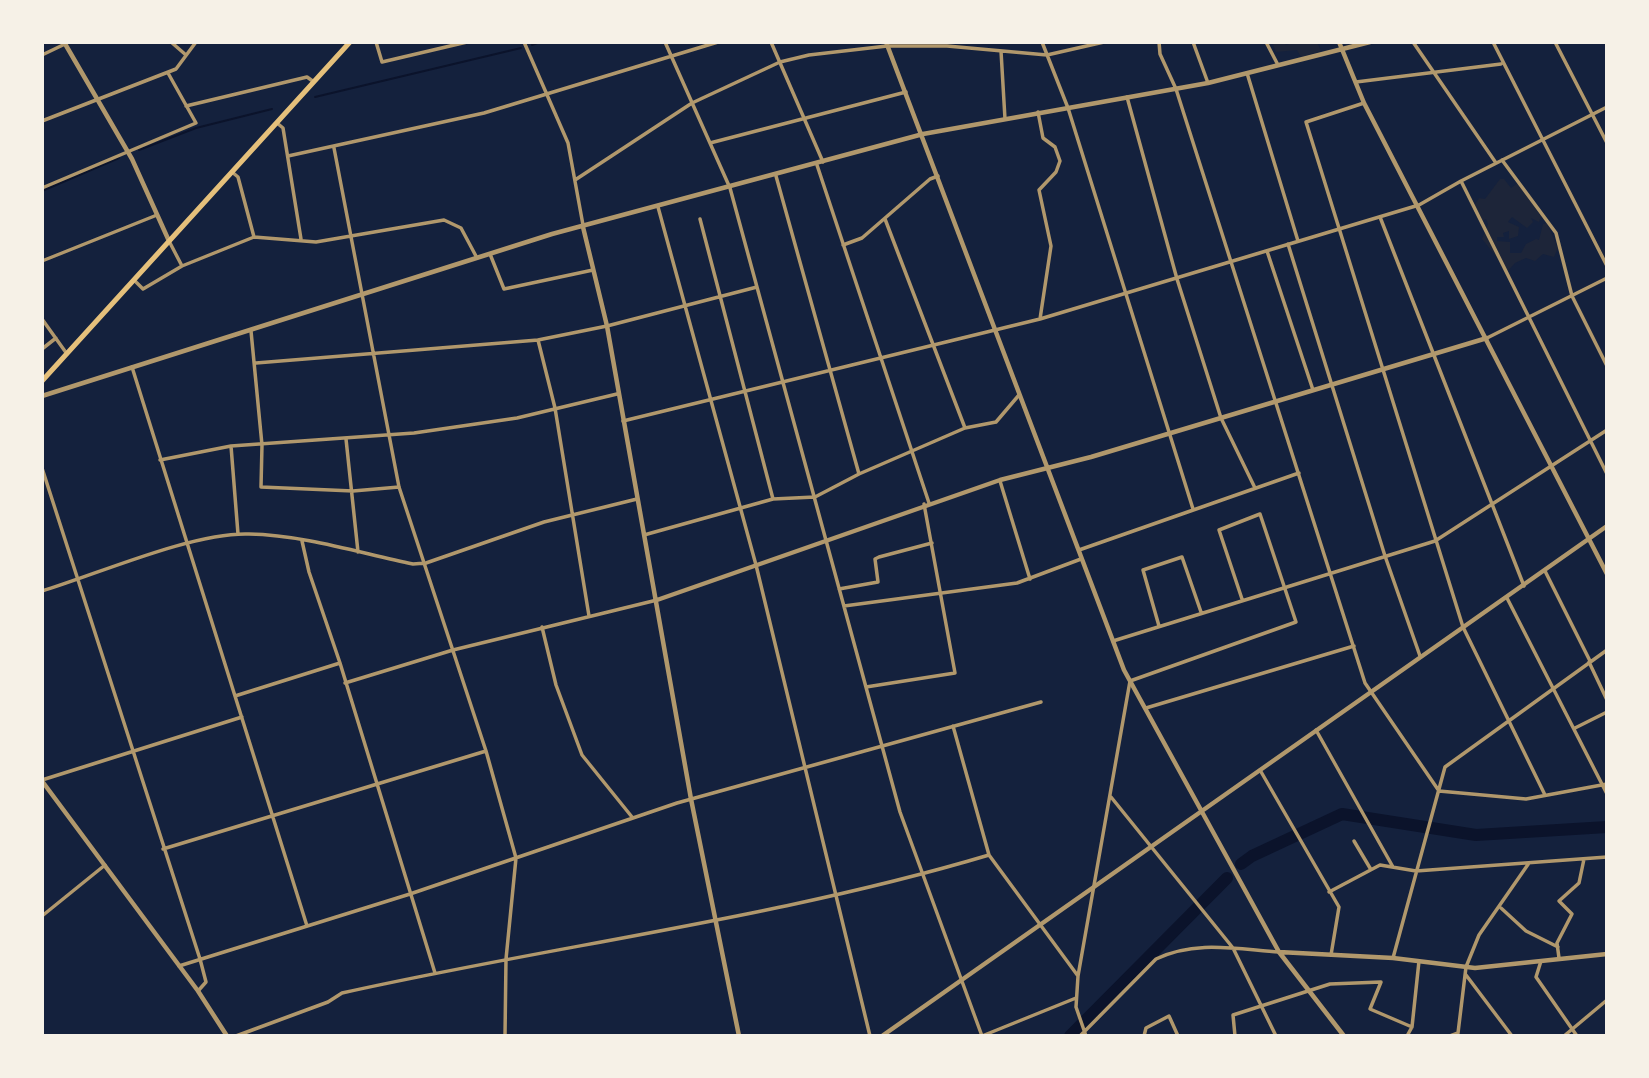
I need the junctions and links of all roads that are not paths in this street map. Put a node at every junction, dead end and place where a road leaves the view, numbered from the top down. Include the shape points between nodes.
1 (171, 42) edge
2 (196, 42) edge
3 (351, 42) edge
4 (376, 42) edge
5 (438, 42) edge
6 (467, 42) edge
7 (666, 42) edge
8 (718, 42) edge
9 (771, 42) edge
10 (1042, 42) edge
11 (1104, 42) edge
12 (1159, 42) edge
13 (1193, 42) edge
14 (1266, 42) edge
15 (1339, 42) edge
16 (1370, 42) edge
17 (1413, 42) edge
18 (1493, 42) edge
19 (1555, 42) edge
20 (64, 43) edge
21 (525, 44) edge
22 (887, 44) edge
23 (440, 48) junction
24 (1342, 49) junction
25 (1001, 51) junction
26 (42, 55) edge
27 (186, 55) junction
28 (1047, 55) junction
29 (672, 57) junction
30 (780, 62) junction
31 (1502, 64) junction
32 (1278, 65) junction
33 (168, 73) junction
34 (1247, 73) junction
35 (1431, 73) junction
36 (314, 82) junction
37 (1354, 82) junction
38 (1208, 83) junction
39 (1177, 89) junction
40 (906, 92) junction
41 (547, 94) junction
42 (1127, 97) junction
43 (97, 100) junction
44 (692, 103) junction
45 (1364, 103) junction
46 (186, 106) junction
47 (1607, 107) edge
48 (1068, 108) junction
49 (1038, 113) junction
50 (1592, 114) junction
51 (803, 118) junction
52 (1005, 119) junction
53 (42, 121) edge
54 (277, 122) junction
55 (923, 134) junction
56 (1542, 141) junction
57 (1607, 143) edge
58 (710, 144) junction
59 (334, 148) junction
60 (127, 150) junction
61 (288, 156) junction
62 (1502, 160) junction
63 (823, 162) junction
64 (1496, 163) junction
65 (817, 165) junction
66 (232, 172) junction
67 (776, 176) junction
68 (938, 176) junction
69 (575, 180) junction
70 (1461, 180) junction
71 (42, 188) edge
72 (730, 188) junction
73 (1419, 205) junction
74 (658, 207) junction
75 (158, 214) junction
76 (1380, 217) junction
77 (700, 219) dead end
78 (885, 219) junction
79 (583, 227) junction
80 (1338, 229) junction
81 (254, 237) junction
82 (350, 237) junction
83 (301, 240) junction
84 (169, 241) junction
85 (1298, 241) junction
86 (1288, 244) junction
87 (843, 245) junction
88 (1267, 250) junction
89 (490, 254) junction
90 (477, 258) junction
91 (42, 261) edge
92 (1231, 261) junction
93 (182, 266) junction
94 (1607, 266) edge
95 (593, 270) junction
96 (1607, 278) edge
97 (1177, 279) junction
98 (134, 281) junction
99 (757, 287) junction
100 (1125, 295) junction
101 (363, 296) junction
102 (720, 296) junction
103 (1572, 296) junction
104 (684, 305) junction
105 (1530, 317) junction
106 (42, 319) edge
107 (1040, 319) junction
108 (607, 326) junction
109 (994, 330) junction
110 (251, 331) junction
111 (56, 338) junction
112 (1487, 338) junction
113 (538, 340) junction
114 (932, 345) junction
115 (42, 349) edge
116 (67, 354) junction
117 (372, 356) junction
118 (1434, 356) junction
119 (879, 358) junction
120 (256, 363) junction
121 (1607, 366) edge
122 (132, 367) junction
123 (1382, 371) junction
124 (829, 372) junction
125 (42, 381) edge
126 (785, 382) junction
127 (1332, 387) junction
128 (745, 391) junction
129 (1314, 392) junction
130 (618, 394) junction
131 (1019, 395) junction
132 (42, 396) edge
133 (711, 400) junction
134 (1276, 403) junction
135 (555, 408) junction
136 (1221, 418) junction
137 (623, 421) junction
138 (965, 428) junction
139 (1607, 430) edge
140 (1170, 434) junction
141 (390, 436) junction
142 (346, 439) junction
143 (1592, 440) junction
144 (262, 444) junction
145 (231, 446) junction
146 (912, 453) junction
147 (160, 460) junction
148 (1550, 466) junction
149 (42, 468) edge
150 (1046, 468) junction
151 (859, 474) junction
152 (1299, 474) junction
153 (1607, 474) edge
154 (1000, 480) junction
155 (399, 487) junction
156 (1255, 488) junction
157 (353, 491) junction
158 (815, 497) junction
159 (637, 499) junction
160 (773, 499) junction
161 (926, 504) junction
162 (1493, 504) junction
163 (740, 507) junction
164 (1193, 509) junction
165 (574, 513) junction
166 (1607, 526) edge
167 (238, 534) junction
168 (644, 535) junction
169 (1589, 540) junction
170 (302, 541) junction
171 (827, 541) junction
172 (1435, 541) junction
173 (932, 542) junction
174 (187, 544) junction
175 (1077, 551) junction
176 (358, 553) junction
177 (1385, 556) junction
178 (1081, 559) junction
179 (426, 563) junction
180 (756, 565) junction
181 (1545, 571) junction
182 (1330, 572) junction
183 (1607, 574) edge
184 (1030, 579) junction
185 (80, 580) junction
186 (1282, 586) junction
187 (1524, 586) junction
188 (839, 589) junction
189 (42, 591) edge
190 (941, 594) junction
191 (1507, 598) junction
192 (1241, 599) junction
193 (657, 600) junction
194 (844, 606) junction
195 (1201, 612) junction
196 (589, 616) junction
197 (1159, 626) junction
198 (542, 627) junction
199 (1463, 627) junction
200 (1113, 641) junction
201 (1354, 646) junction
202 (453, 650) junction
203 (1607, 650) edge
204 (1420, 656) junction
205 (1590, 662) junction
206 (340, 663) junction
207 (1130, 681) junction
208 (345, 683) junction
209 (866, 687) junction
210 (1553, 687) junction
211 (1371, 692) junction
212 (235, 696) junction
213 (1607, 700) edge
214 (1041, 702) dead end
215 (1146, 708) junction
216 (1607, 712) edge
217 (242, 717) junction
218 (1509, 719) junction
219 (953, 726) junction
220 (1575, 728) junction
221 (1315, 730) junction
222 (882, 746) junction
223 (486, 751) junction
224 (133, 752) junction
225 (806, 767) junction
226 (1261, 771) junction
227 (42, 780) edge
228 (374, 782) junction
229 (1605, 784) edge
230 (1439, 791) junction
231 (1607, 793) edge
232 (1545, 795) junction
233 (1110, 797) junction
234 (691, 799) junction
235 (1203, 810) junction
236 (272, 814) junction
237 (632, 817) junction
238 (1354, 841) dead end
239 (1152, 848) junction
240 (163, 849) junction
241 (989, 855) junction
242 (1607, 857) edge
243 (516, 858) junction
244 (1584, 859) junction
245 (1529, 863) junction
246 (105, 865) junction
247 (1393, 867) junction
248 (1370, 868) junction
249 (1416, 871) junction
250 (921, 876) junction
251 (1093, 889) junction
252 (1329, 892) junction
253 (835, 893) junction
254 (410, 894) junction
255 (1501, 908) junction
256 (42, 916) edge
257 (714, 920) junction
258 (307, 926) junction
259 (1040, 926) junction
260 (1558, 947) junction
261 (1233, 948) junction
262 (1279, 952) junction
263 (1607, 954) edge
264 (1331, 955) junction
265 (1393, 958) junction
266 (1559, 958) junction
267 (200, 959) junction
268 (506, 960) junction
269 (1541, 960) junction
270 (1419, 961) junction
271 (179, 965) junction
272 (1466, 967) junction
273 (435, 973) junction
274 (1466, 975) junction
275 (1078, 976) junction
276 (962, 980) junction
277 (1308, 990) junction
278 (198, 991) junction
279 (1076, 998) junction
280 (1607, 1000) edge
281 (1261, 1006) junction
282 (1412, 1027) junction
283 (1572, 1029) junction
284 (1083, 1033) edge
285 (227, 1036) edge
286 (236, 1036) edge
287 (505, 1036) edge
288 (739, 1036) edge
289 (870, 1036) edge
290 (882, 1036) edge
291 (982, 1036) edge
292 (1144, 1036) edge
293 (1178, 1036) edge
294 (1235, 1036) edge
295 (1276, 1036) edge
296 (1344, 1036) edge
297 (1407, 1036) edge
298 (1450, 1036) edge
299 (1512, 1036) edge
300 (1564, 1036) edge
301 (1577, 1036) edge

1 - 27 street
2 - 27 street
3 - 36 main road
4 - 23 street via 382,62
5 - 23 street
6 - 23 street
7 - 29 street
8 - 29 street
9 - 30 street
10 - 28 street
11 - 28 street
12 - 39 street
13 - 38 street
14 - 32 street
15 - 24 street
16 - 24 street
17 - 35 street
18 - 31 street
19 - 50 street
20 - 26 street
20 - 43 street
21 - 41 street
22 - 25 street
22 - 30 street
22 - 40 street
24 - 32 street
24 - 37 street
25 - 28 street
25 - 52 street
27 - 33 street
28 - 48 street
29 - 41 street
29 - 44 street
30 - 44 street
30 - 51 street
31 - 35 street
31 - 56 street
32 - 34 street
33 - 43 street
33 - 46 street
34 - 38 street
34 - 85 street
35 - 37 street
35 - 64 street
36 - 46 street via 307,76
36 - 54 main road
37 - 45 street
38 - 39 street
39 - 42 street
39 - 92 street
40 - 51 street
40 - 55 street
41 - 59 street
41 - 69 street via 568,143
42 - 48 street
42 - 97 street
43 - 53 street
43 - 60 street
44 - 58 street
44 - 69 street
45 - 73 street
45 - 80 street via 1306,122
46 - 60 street via 196,123
47 - 50 street
48 - 49 street
48 - 100 street
49 - 52 street
49 - 107 street via 1043,138 1055,147 1060,161 1039,190 1051,246
50 - 56 street
50 - 57 street
51 - 58 street
51 - 63 street
52 - 55 street
54 - 61 street via 283,128
54 - 66 main road
55 - 63 street
55 - 68 street
56 - 62 street
56 - 94 street
58 - 72 street
59 - 61 street
59 - 82 street
60 - 71 street
60 - 75 street
61 - 83 street
62 - 64 street
62 - 103 street via 1556,233
63 - 65 street
64 - 70 street
65 - 67 street
65 - 87 street
66 - 81 street via 238,177
66 - 84 main road
67 - 72 street
67 - 124 street
68 - 78 street
68 - 109 street
69 - 79 street
70 - 73 street
70 - 105 street
72 - 74 street
72 - 99 street
73 - 76 street
73 - 112 street
74 - 79 street
74 - 104 street
75 - 84 street
75 - 91 street
76 - 80 street
76 - 118 street
77 - 102 street
78 - 87 street via 863,238
78 - 114 street
79 - 89 street
79 - 95 street
80 - 85 street
80 - 123 street
81 - 83 street
81 - 93 street
82 - 83 street
82 - 90 street via 444,220 461,228
82 - 101 street
84 - 93 street
84 - 98 main road
85 - 86 street
86 - 88 street
86 - 127 street
87 - 119 street
88 - 92 street
88 - 129 street
89 - 90 street
89 - 95 street via 504,289
90 - 101 street
92 - 97 street
92 - 134 street
93 - 98 street via 143,289
95 - 108 street
96 - 103 street
97 - 100 street
97 - 136 street
98 - 116 main road
99 - 102 street
99 - 126 street
100 - 107 street
100 - 140 street
101 - 110 street
101 - 117 street
102 - 104 street
102 - 128 street
103 - 105 street
103 - 121 street
104 - 108 street
104 - 133 street
105 - 112 street
105 - 143 street
106 - 111 street
107 - 109 street
108 - 113 street
108 - 130 street
109 - 114 street
109 - 131 street
110 - 120 street
110 - 122 street
111 - 115 street
111 - 116 street
112 - 118 street
112 - 148 street
113 - 117 street
113 - 135 street
114 - 119 street
114 - 138 street
116 - 125 main road
117 - 120 street
117 - 141 street
118 - 123 street
118 - 162 street
119 - 124 street
119 - 146 street
120 - 144 street
122 - 132 street
122 - 147 street
123 - 127 street
123 - 172 street
124 - 126 street
124 - 151 street
126 - 128 street
126 - 158 street
127 - 129 street
127 - 177 street
128 - 133 street
128 - 160 street
129 - 134 street
130 - 135 street
130 - 137 street
131 - 138 street via 996,422
131 - 150 street
133 - 137 street
133 - 163 street
134 - 136 street
134 - 152 street
135 - 141 street via 517,418
135 - 165 street
136 - 140 street
136 - 156 street
137 - 159 street
138 - 146 street
139 - 143 street
140 - 150 street
140 - 164 street
141 - 142 street
141 - 155 street
142 - 144 street
142 - 157 street
143 - 148 street
143 - 153 street
144 - 145 street
144 - 157 street via 261,487
145 - 147 street
145 - 167 street
146 - 151 street
146 - 161 street
147 - 174 street
148 - 162 street
148 - 169 street
149 - 185 street
150 - 154 street
150 - 175 street
151 - 158 street
152 - 156 street
152 - 182 street
154 - 161 street
154 - 184 street
155 - 157 street
155 - 179 street
156 - 164 street
157 - 176 street
158 - 160 street
158 - 171 street
159 - 165 street
159 - 168 street
160 - 163 street
161 - 171 street
161 - 173 street
162 - 172 street
162 - 187 street
163 - 168 street
163 - 180 street
164 - 175 street
165 - 179 street
165 - 196 street
166 - 169 street
167 - 170 street
167 - 174 street
168 - 193 street
169 - 181 street
169 - 183 street
170 - 176 street
170 - 206 street
171 - 180 street
171 - 188 street
172 - 177 street
172 - 199 street
173 - 188 street via 875,559 878,582
173 - 190 street
174 - 185 street
174 - 212 street
175 - 178 street
176 - 179 street
177 - 182 street
177 - 204 street
178 - 184 street
178 - 200 street
179 - 202 street
180 - 193 street
180 - 225 street
181 - 187 street
181 - 205 street
182 - 186 street
182 - 201 street
184 - 190 street
185 - 189 street
185 - 224 street
186 - 192 street
186 - 192 street via 1259,513 1219,530
186 - 207 street via 1296,622
187 - 191 street
188 - 194 street
190 - 194 street
190 - 209 street via 954,673
191 - 199 street
191 - 210 street
192 - 195 street
193 - 196 street
193 - 234 street
194 - 209 street
195 - 197 street
195 - 197 street via 1182,557 1143,570
196 - 198 street
197 - 200 street
198 - 202 street
198 - 237 street via 556,685 582,755
199 - 204 street
199 - 218 street
200 - 207 street
201 - 211 street
201 - 215 street
202 - 208 street
202 - 223 street
203 - 205 street
204 - 211 street
205 - 210 street
205 - 213 street
206 - 208 street
206 - 212 street
207 - 215 street
207 - 233 street
208 - 228 street
209 - 222 street
210 - 218 street
210 - 220 street
211 - 221 street
211 - 230 street
212 - 217 street
214 - 219 street
215 - 235 street
216 - 220 street
217 - 224 street
217 - 236 street
218 - 230 street via 1445,767
218 - 232 street
219 - 222 street
219 - 241 street
220 - 229 street
221 - 226 street
221 - 247 street
222 - 225 street
222 - 250 street
223 - 228 street
223 - 243 street
224 - 227 street
224 - 240 street
225 - 234 street
225 - 253 street
226 - 235 street
226 - 252 street
227 - 246 street
228 - 236 street
228 - 254 street
229 - 231 street
229 - 232 street
230 - 232 street via 1526,799
230 - 249 street
233 - 239 street
233 - 251 street
234 - 237 street
234 - 257 street
235 - 239 street
235 - 262 street
236 - 240 street
236 - 258 street
237 - 243 street
238 - 248 street
239 - 251 street
239 - 261 street
240 - 267 street
241 - 250 street
241 - 259 street
242 - 244 street
243 - 254 street
243 - 268 street
244 - 245 street
244 - 260 street via 1579,883 1559,901 1572,914
245 - 249 street
245 - 255 street
246 - 256 street
246 - 271 street
247 - 248 street
247 - 249 street
248 - 252 street
249 - 265 street
250 - 253 street
250 - 276 street
251 - 259 street
251 - 275 street
252 - 264 street via 1339,907
253 - 257 street
253 - 289 street
254 - 258 street
254 - 273 street
255 - 260 street via 1526,931
255 - 272 street via 1479,935
257 - 268 street
257 - 288 street
258 - 267 street
259 - 275 street
259 - 276 street
260 - 266 street
261 - 262 street
261 - 281 street
261 - 284 street via 1195,946 1156,959
262 - 264 street
262 - 277 street
263 - 266 street
264 - 265 street
265 - 270 street
266 - 269 street
267 - 271 street
267 - 278 street via 206,982
268 - 273 street
268 - 287 street
269 - 272 street
269 - 283 street via 1536,977
270 - 272 street
270 - 282 street
271 - 278 street
272 - 274 street
273 - 286 street via 342,993
274 - 298 street via 1458,1033
274 - 299 street
275 - 279 street
276 - 290 street
276 - 291 street
277 - 281 street
277 - 282 street via 1330,984 1381,982 1370,1009
277 - 296 street
278 - 285 street
279 - 284 street
279 - 291 street
280 - 283 street
281 - 294 street via 1233,1015
281 - 295 street
282 - 297 street
283 - 300 street
283 - 301 street
292 - 293 street via 1146,1028 1170,1016

